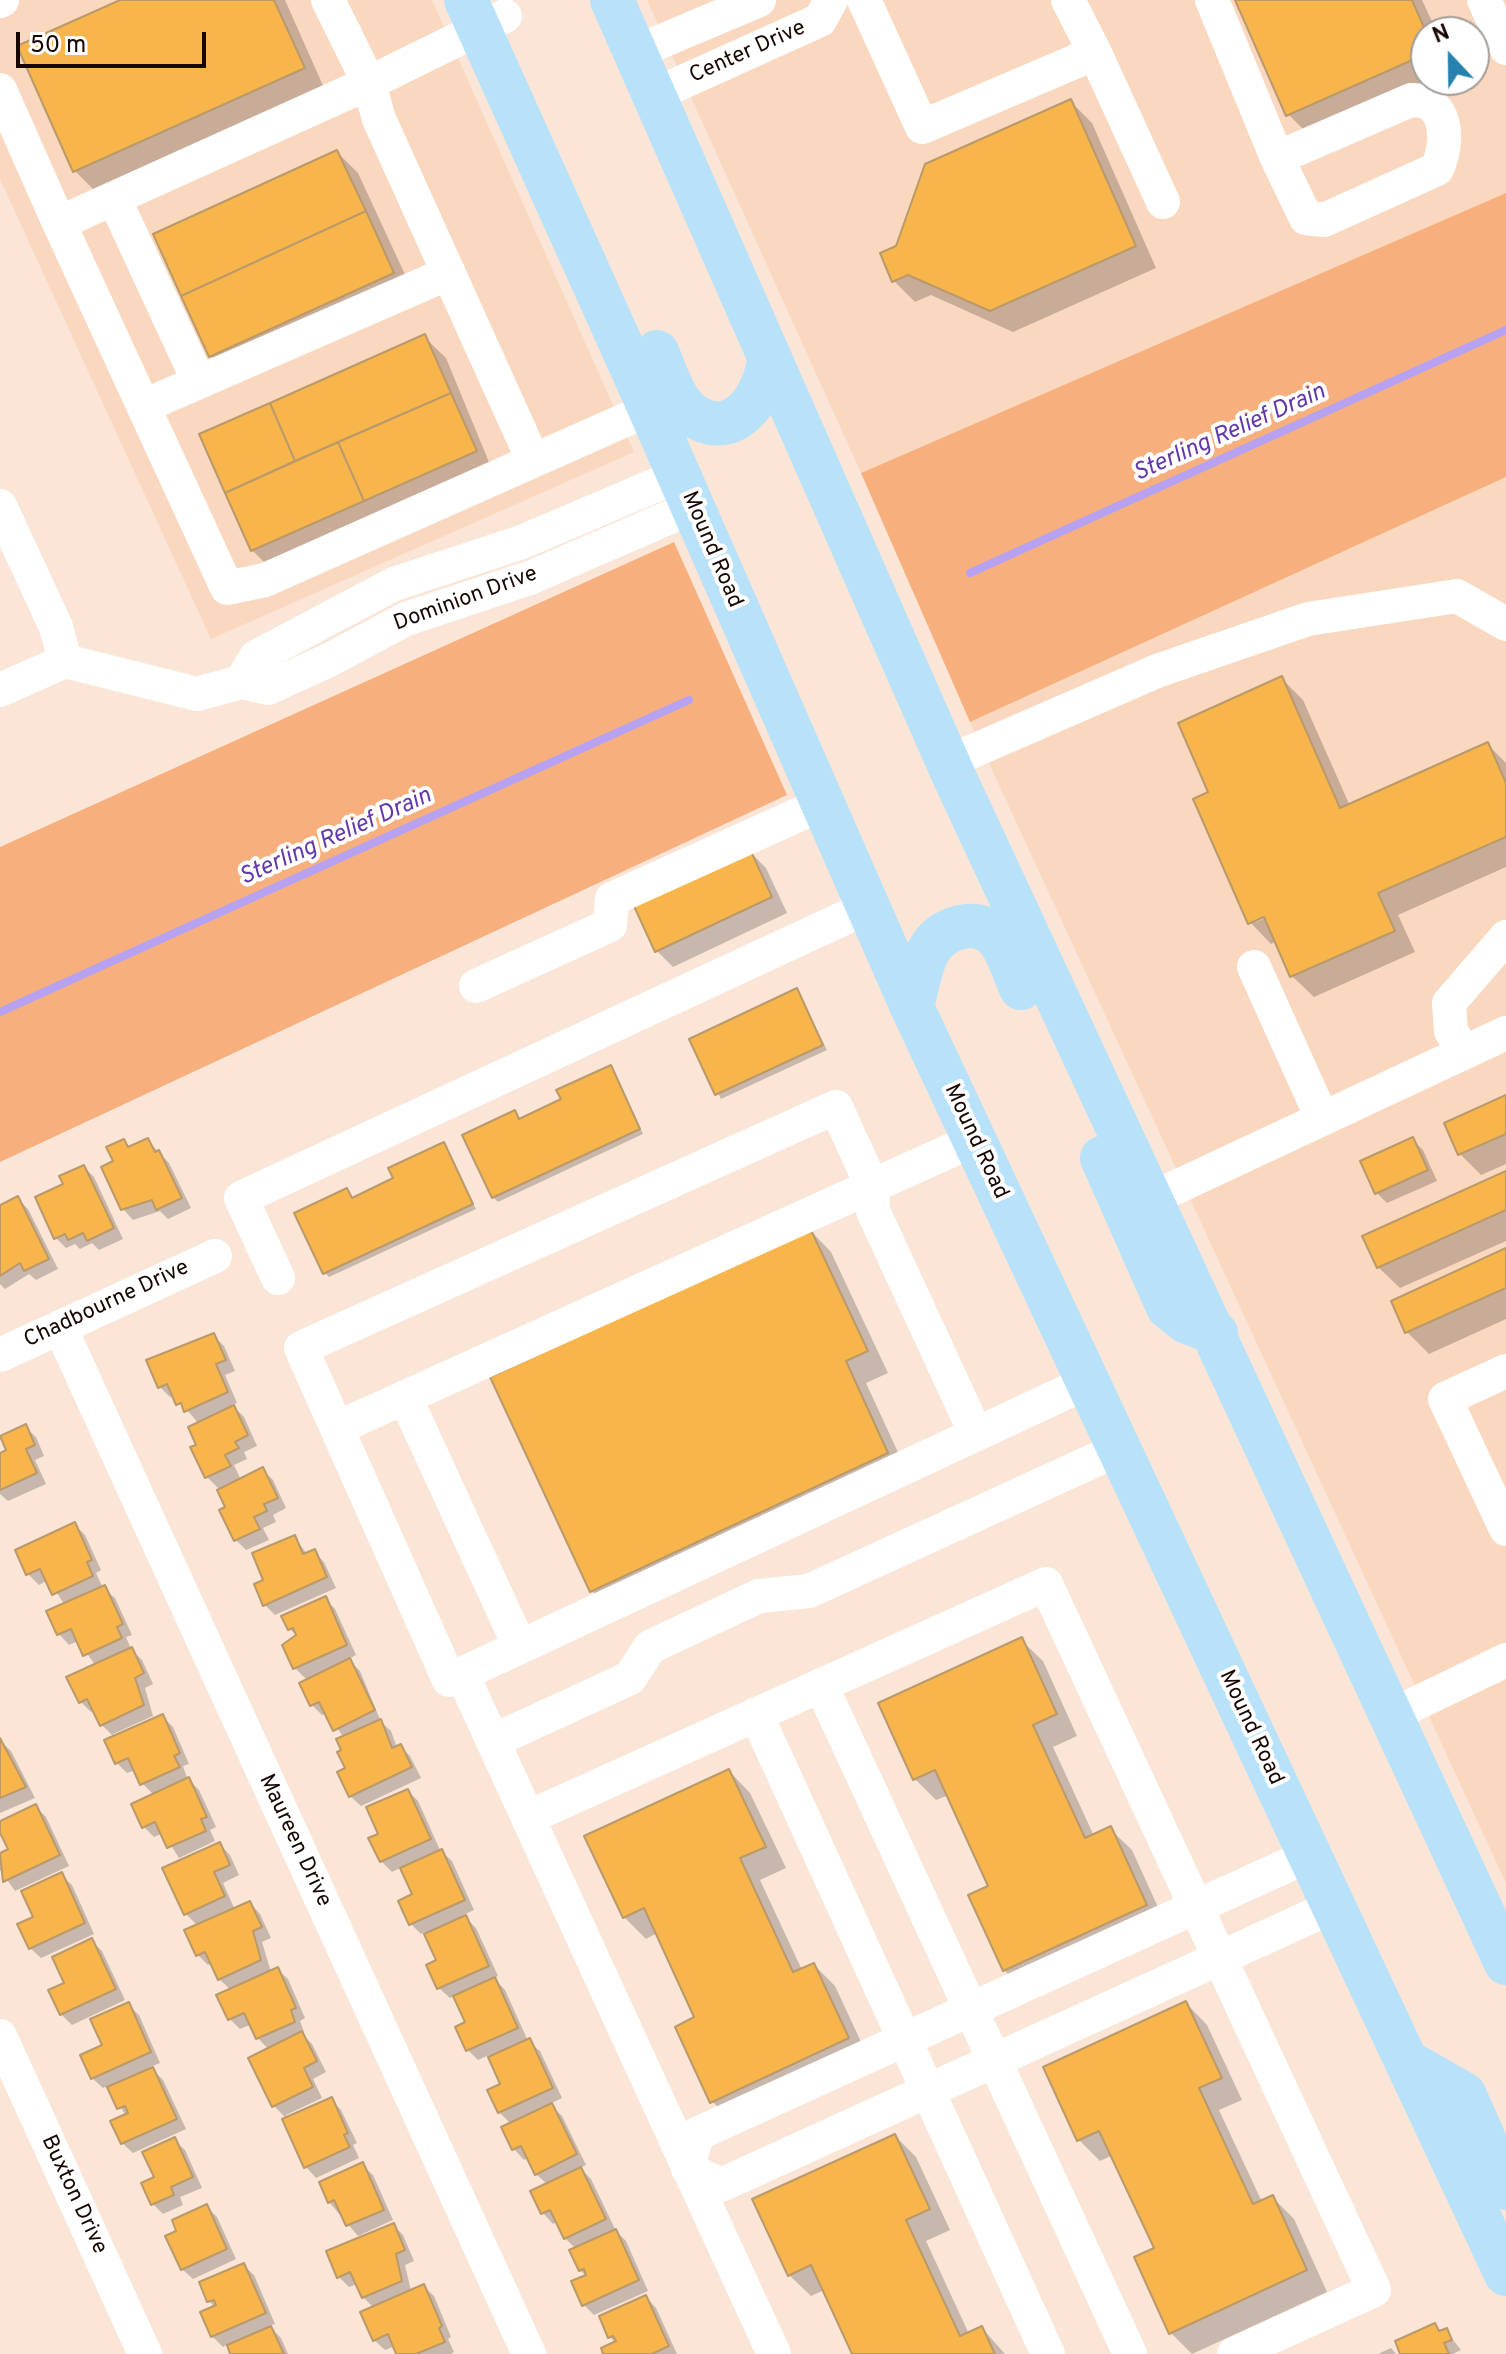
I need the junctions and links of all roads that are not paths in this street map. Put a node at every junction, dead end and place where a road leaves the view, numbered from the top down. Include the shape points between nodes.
1 (328, 0) edge
2 (612, 0) edge
3 (759, 0) edge
4 (831, 0) edge
5 (864, 0) edge
6 (1068, 0) edge
7 (1212, 0) edge
8 (1484, 0) edge
9 (487, 12) edge
10 (1506, 48) edge
11 (636, 52) junction
12 (1095, 53) junction
13 (369, 83) junction
14 (0, 90) edge
15 (654, 95) junction
16 (1277, 158) junction
17 (114, 198) junction
18 (1163, 202) dead end
19 (59, 223) junction
20 (449, 273) junction
21 (769, 359) junction
22 (199, 382) junction
23 (663, 403) junction
24 (144, 406) junction
25 (533, 460) junction
26 (686, 491) junction
27 (0, 506) edge
28 (469, 560) junction
29 (479, 595) junction
30 (1506, 624) edge
31 (65, 661) junction
32 (241, 682) junction
33 (0, 690) edge
34 (948, 762) junction
35 (822, 804) junction
36 (868, 907) junction
37 (1506, 937) edge
38 (1254, 967) dead end
39 (476, 986) dead end
40 (912, 1007) junction
41 (1506, 1033) edge
42 (1464, 1052) junction
43 (1322, 1118) junction
44 (974, 1140) junction
45 (872, 1186) junction
46 (1153, 1198) junction
47 (215, 1256) dead end
48 (278, 1278) dead end
49 (60, 1327) junction
50 (1216, 1333) junction
51 (0, 1355) edge
52 (1506, 1371) edge
53 (1088, 1382) junction
54 (405, 1397) junction
55 (337, 1428) junction
56 (976, 1434) junction
57 (1119, 1449) junction
58 (1506, 1529) edge
59 (520, 1647) junction
60 (1506, 1660) edge
61 (462, 1674) junction
62 (821, 1685) junction
63 (756, 1714) junction
64 (1392, 1715) junction
65 (493, 1741) junction
66 (529, 1817) junction
67 (1310, 1855) junction
68 (1195, 1906) junction
69 (1334, 1906) junction
70 (1219, 1957) junction
71 (1506, 1963) edge
72 (972, 2011) junction
73 (0, 2036) edge
74 (905, 2041) junction
75 (995, 2060) junction
76 (1406, 2061) junction
77 (928, 2091) junction
78 (688, 2169) junction
79 (1506, 2188) edge
80 (1506, 2274) edge
81 (141, 2353) edge
82 (529, 2354) edge
83 (774, 2354) edge
84 (1048, 2354) edge
85 (1130, 2354) edge
86 (1234, 2354) edge

1 - 13 street
2 - 11 main road
3 - 11 street, Center Drive
4 - 15 street, Center Drive via 820,20
5 - 12 street via 922,127
6 - 12 street
7 - 16 street
8 - 10 street
9 - 13 street
9 - 23 main road, Mound Road
11 - 15 main road
12 - 18 street
13 - 17 street
13 - 20 street via 379,119
14 - 19 street
15 - 21 main road
16 - 16 street via 1411,100 1432,104 1447,136 1437,169 1324,220 1306,218
17 - 19 street
17 - 22 street
19 - 24 street
20 - 22 street
20 - 25 street
21 - 23 main road via 764,388 738,417 702,420
21 - 34 main road
22 - 24 street
23 - 25 street
23 - 26 main road, Mound Road
24 - 25 street via 227,588 265,580
26 - 28 street, Dominion Drive
26 - 29 street, Dominion Drive via 532,577
26 - 35 main road, Mound Road
27 - 31 street via 56,627
28 - 29 street
28 - 32 street, Dominion Drive via 394,584 256,657
29 - 32 street, Dominion Drive via 406,619 268,688
30 - 34 street via 1457,596 1308,619 1157,671
31 - 32 street, Dominion Drive via 197,694
31 - 33 street
34 - 46 main road
35 - 36 main road, Mound Road
35 - 39 street via 612,899 610,925
36 - 40 main road, Mound Road
36 - 48 street via 241,1198
37 - 42 street via 1449,1003 1451,1031
38 - 43 street
40 - 44 main road, Mound Road
40 - 50 main road via 925,957 938,936 980,926 997,938 1168,1307 1187,1322
41 - 42 street
42 - 43 street
43 - 46 street
44 - 45 street
44 - 53 main road, Mound Road
45 - 54 street
45 - 55 street via 836,1107 301,1348
45 - 56 street via 873,1211
46 - 50 main road
47 - 49 street, Chadbourne Drive
49 - 51 street, Chadbourne Drive
49 - 82 street, Maureen Drive
50 - 64 main road
52 - 58 street via 1445,1399
53 - 56 street
53 - 57 main road, Mound Road
54 - 55 street
54 - 59 street
55 - 61 street via 449,1680
56 - 59 street
57 - 65 street via 809,1591 759,1596 650,1647 630,1678
57 - 67 main road, Mound Road
59 - 61 street
60 - 64 street
61 - 65 street
62 - 63 street
62 - 68 street via 1046,1584
62 - 72 street
63 - 66 street
63 - 74 street
64 - 71 main road
65 - 66 street
66 - 78 street
67 - 68 street
67 - 69 main road, Mound Road
68 - 70 street
68 - 72 street
69 - 70 street
69 - 76 main road, Mound Road
70 - 75 street
70 - 86 street via 1374,2290
72 - 74 street
72 - 75 street
73 - 81 street, Buxton Drive
74 - 77 street
74 - 78 street via 697,2134
75 - 77 street
75 - 85 street
76 - 79 main road via 1464,2094
76 - 80 main road, Mound Road
77 - 78 street via 721,2185
77 - 84 street
78 - 83 street

